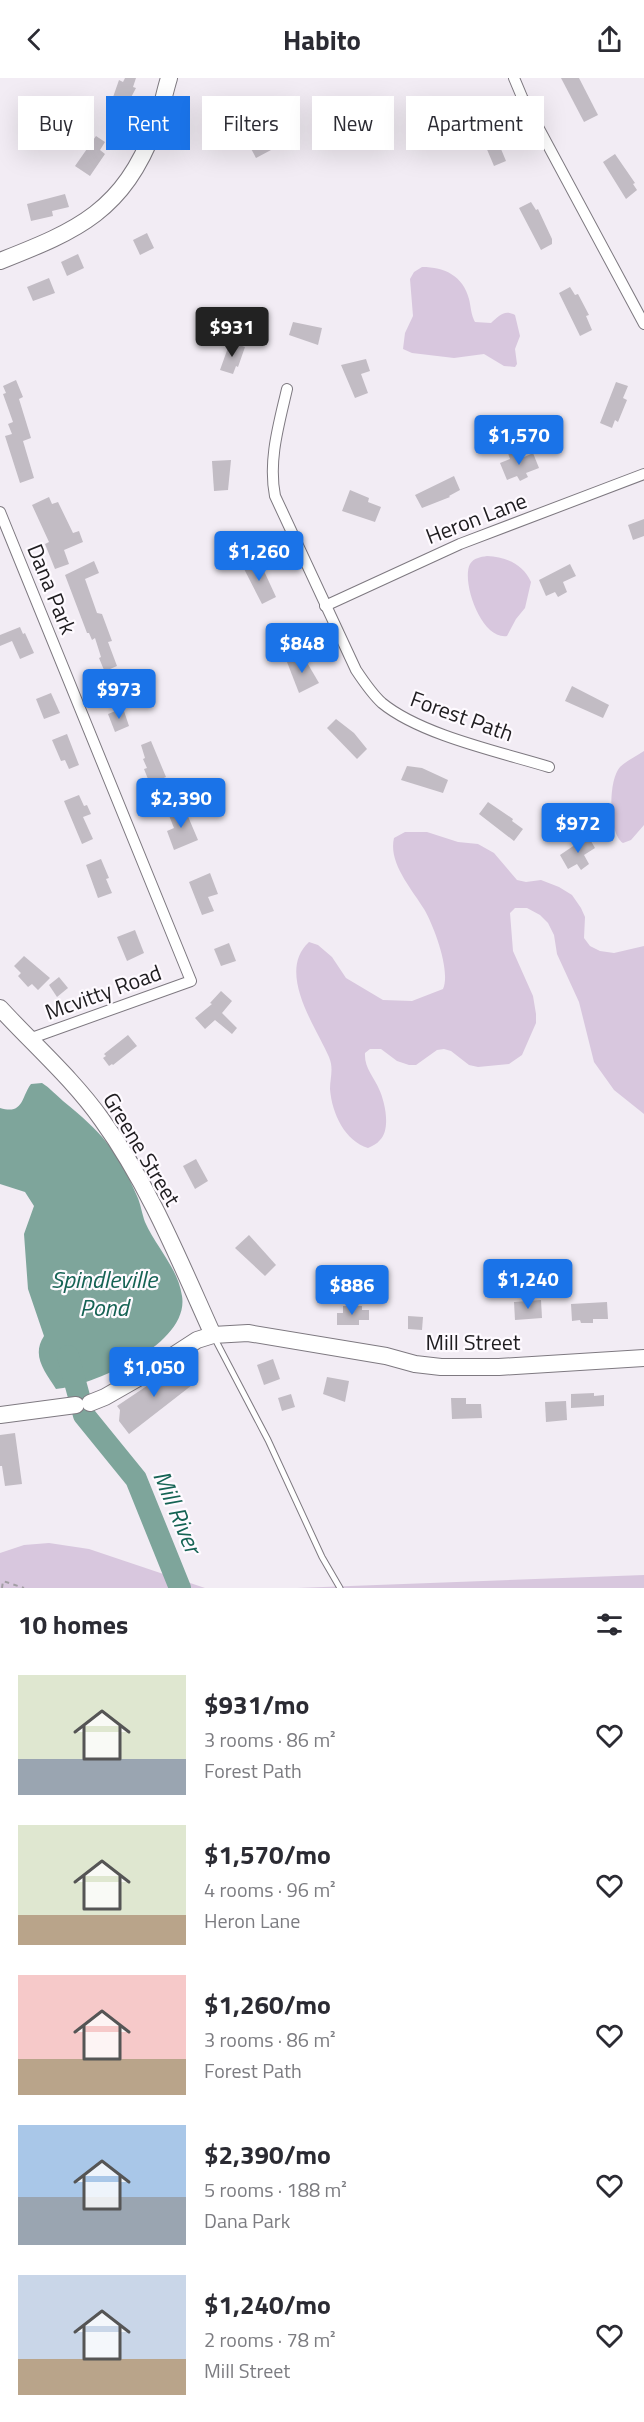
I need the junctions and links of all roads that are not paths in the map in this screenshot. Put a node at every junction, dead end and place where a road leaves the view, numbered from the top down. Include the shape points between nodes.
1 (169, 78) edge
2 (514, 78) edge
3 (0, 261) edge
4 (644, 324) edge
5 (286, 389) dead end
6 (644, 474) edge
7 (0, 512) edge
8 (326, 606) junction
9 (549, 767) dead end
10 (191, 981) joint
11 (0, 1008) edge
12 (29, 1039) junction
13 (213, 1335) junction
14 (644, 1358) edge
15 (0, 1415) edge
16 (339, 1588) edge

1 - 3 street via 155,127 135,168 114,198 83,224
2 - 4 street
5 - 8 street, Forest Path via 275,440 273,485
6 - 8 street, Heron Lane via 460,544
7 - 10 street, Dana Park
8 - 9 street, Forest Path via 356,670 381,702 446,735
10 - 12 street, Mcvitty Road
11 - 12 street, Greene Street
12 - 13 street, Greene Street via 89,1103 120,1148 164,1228
13 - 14 street, Mill Street via 248,1333 441,1367
13 - 15 street, Mill Street via 197,1340 105,1397 83,1404
13 - 16 lane

